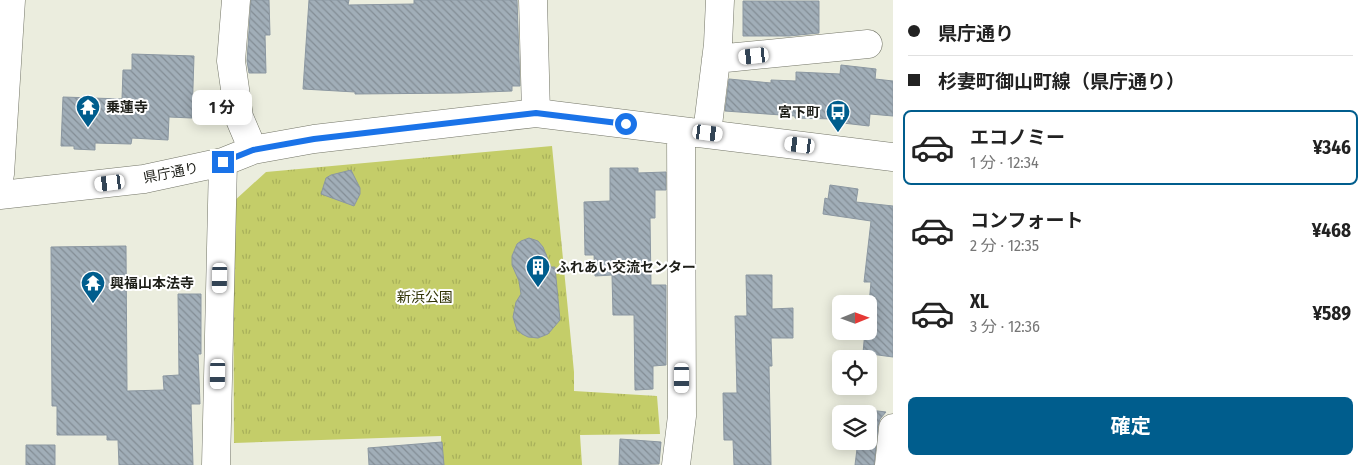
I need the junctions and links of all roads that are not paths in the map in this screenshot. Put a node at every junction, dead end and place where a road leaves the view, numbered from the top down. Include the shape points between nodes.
1 (11, 0) edge
2 (236, 0) edge
3 (533, 0) edge
4 (720, 0) edge
5 (868, 44) dead end
6 (716, 60) junction
7 (536, 113) junction
8 (681, 131) junction
9 (708, 133) junction
10 (253, 150) junction
11 (893, 156) edge
12 (223, 162) junction
13 (0, 174) edge
14 (0, 195) edge
15 (893, 428) edge
16 (216, 465) edge
17 (676, 465) edge
18 (889, 465) edge

1 - 13 street
2 - 10 street via 231,61 239,117
3 - 7 street
4 - 6 street
5 - 6 street
6 - 9 street
7 - 8 street
7 - 10 street via 314,139
8 - 9 street
8 - 17 street via 682,416
9 - 11 street
10 - 12 street, 県庁通り
12 - 14 street, 県庁通り via 144,179
12 - 16 street
15 - 18 street

